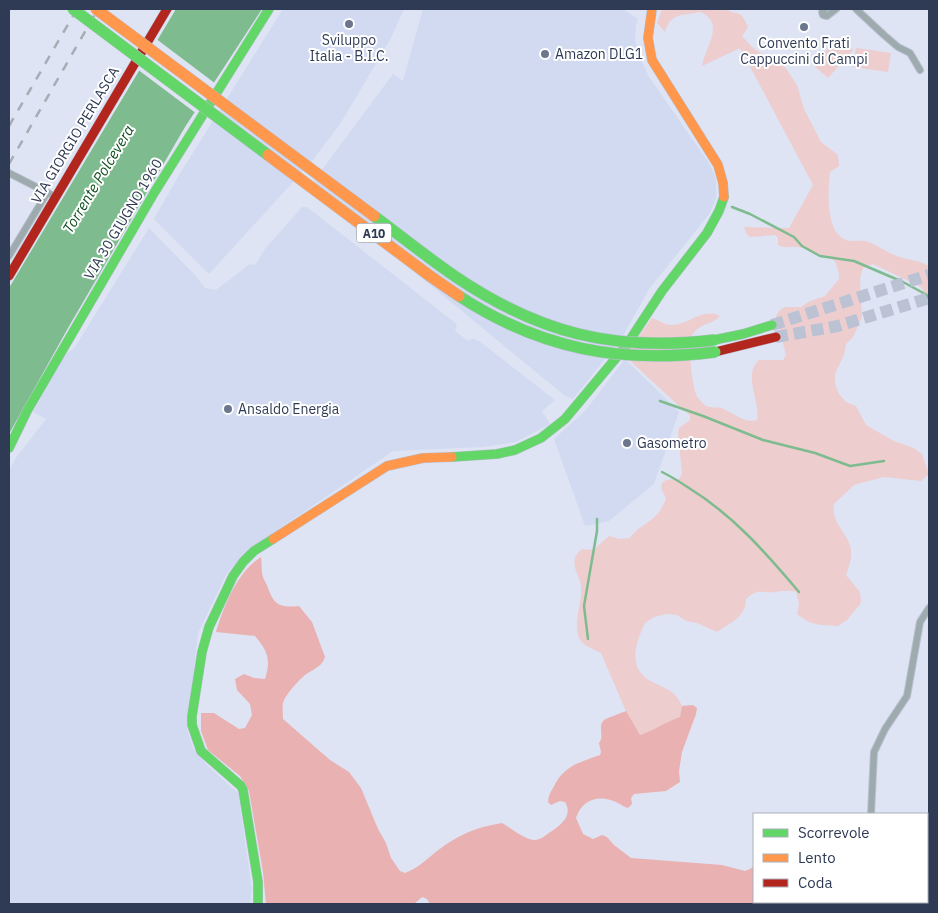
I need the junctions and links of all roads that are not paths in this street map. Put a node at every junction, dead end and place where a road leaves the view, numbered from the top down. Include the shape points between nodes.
1 (73, 9) edge
2 (96, 9) edge
3 (167, 9) edge
4 (269, 9) edge
5 (652, 9) edge
6 (825, 9) edge
7 (836, 9) edge
8 (856, 9) edge
9 (920, 70) dead end
10 (9, 173) edge
11 (51, 195) junction
12 (9, 256) edge
13 (9, 276) edge
14 (772, 325) tunnel mouth
15 (776, 337) tunnel mouth
16 (714, 346) junction
17 (9, 448) edge
18 (929, 608) edge
19 (871, 813) edge
20 (258, 904) edge

1 - 16 main road, A10, bridge via 430,276 493,316 542,338 596,353 664,358
2 - 16 main road, A10, bridge via 448,271 513,310 555,328 602,340
3 - 11 main road, VIA GIORGIO PERLASCA
4 - 17 main road, VIA 30 GIUGNO 1960 via 154,193
5 - 20 main road via 647,37 651,58 718,164 723,178 723,200 713,222 624,347 574,410 538,440 511,452 412,459 387,466 254,551 233,576 209,628 202,652 192,725 201,751 243,790 258,882
6 - 7 street via 822,12 827,16
8 - 9 street via 898,47 910,53
10 - 11 street
11 - 12 street
11 - 13 main road, VIA GIORGIO PERLASCA
14 - 16 main road, A10
15 - 16 main road, A10
18 - 19 street via 920,622 907,696 874,752

